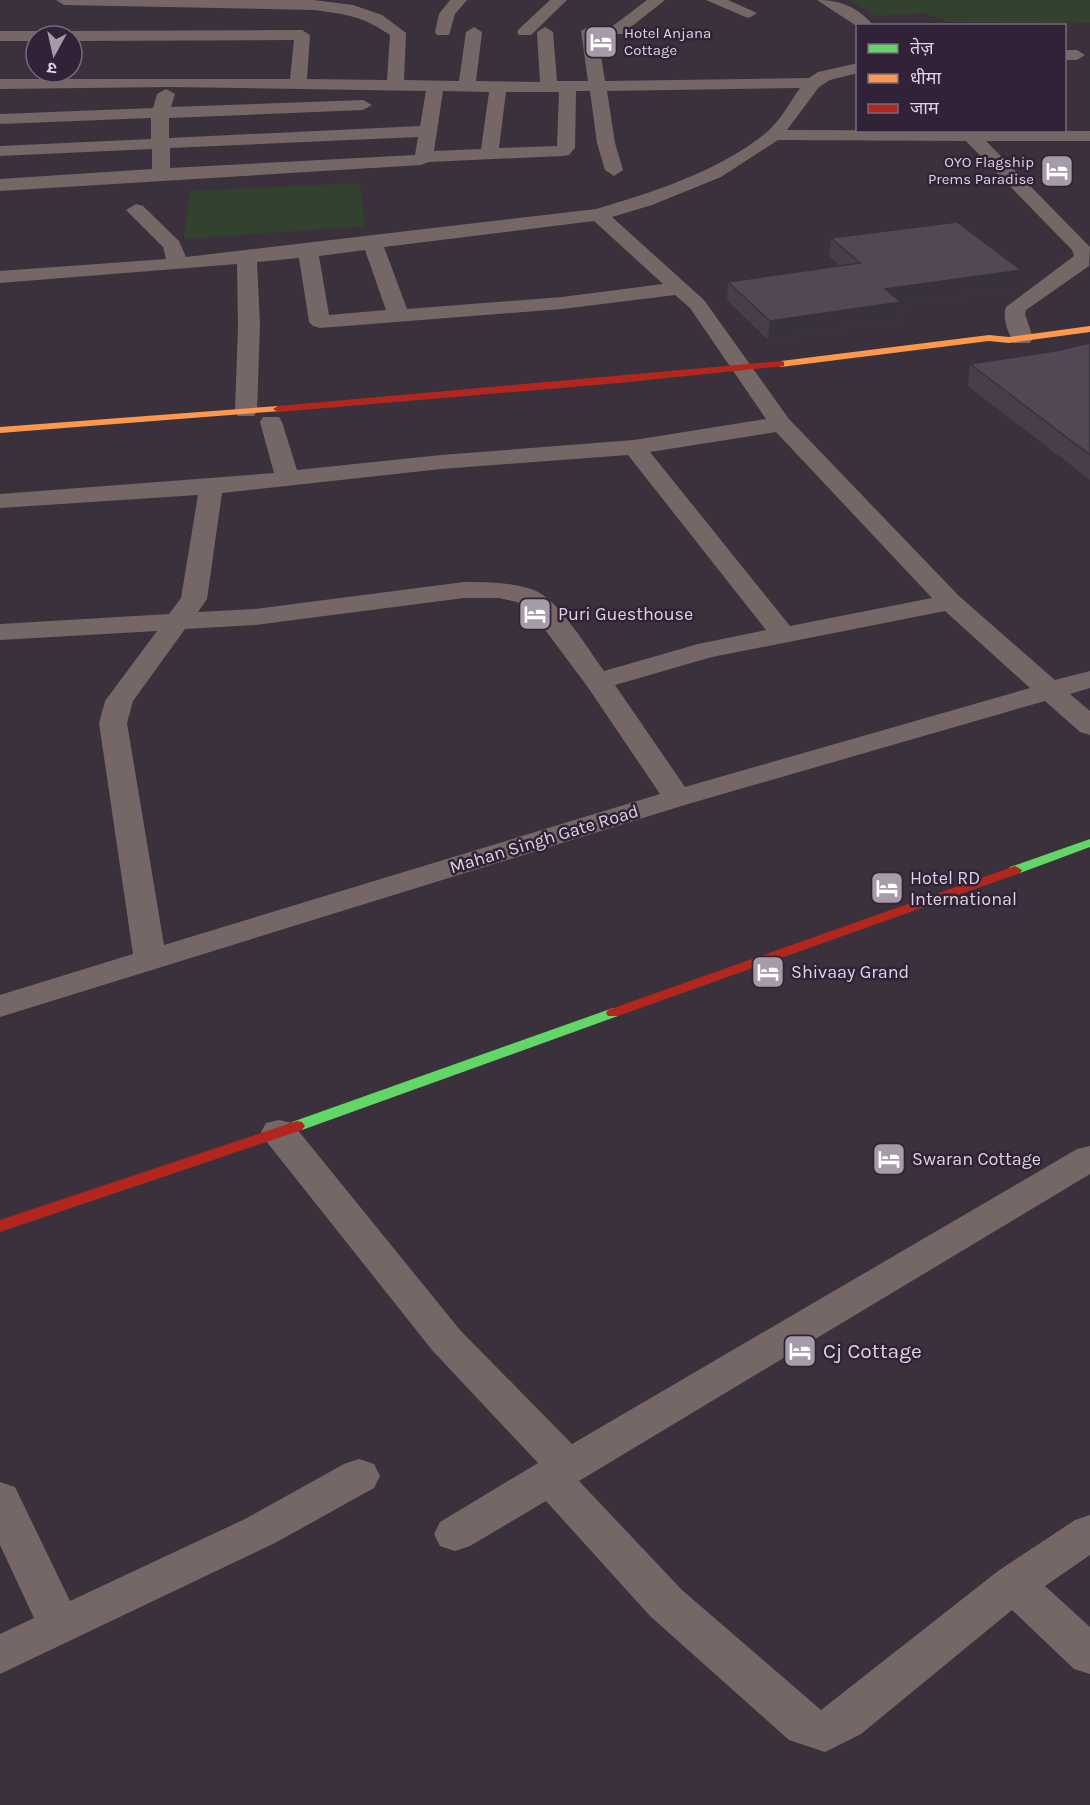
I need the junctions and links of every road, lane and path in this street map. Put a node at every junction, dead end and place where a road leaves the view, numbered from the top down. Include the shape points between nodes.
1 (64, 0) edge
2 (137, 0) edge
3 (459, 0) edge
4 (559, 0) edge
5 (657, 0) edge
6 (714, 0) edge
7 (825, 0) edge
8 (266, 2) edge
9 (233, 3) junction
10 (749, 13) dead end
11 (863, 24) edge
12 (589, 31) dead end
13 (616, 31) dead end
14 (213, 32) dead end
15 (443, 32) dead end
16 (474, 32) dead end
17 (525, 32) dead end
18 (545, 32) dead end
19 (0, 36) edge
20 (24, 36) edge
21 (84, 36) edge
22 (856, 68) edge
23 (170, 82) junction
24 (813, 83) junction
25 (0, 84) edge
26 (298, 84) junction
27 (599, 85) junction
28 (395, 86) junction
29 (468, 86) junction
30 (498, 86) junction
31 (549, 86) junction
32 (568, 86) junction
33 (434, 94) junction
34 (409, 103) dead end
35 (386, 104) dead end
36 (160, 113) junction
37 (40, 118) junction
38 (0, 119) edge
39 (428, 131) junction
40 (774, 135) junction
41 (971, 136) junction
42 (1090, 136) edge
43 (159, 143) junction
44 (34, 149) junction
45 (0, 151) edge
46 (489, 156) junction
47 (424, 157) junction
48 (614, 170) dead end
49 (162, 174) junction
50 (0, 185) edge
51 (136, 210) dead end
52 (598, 215) junction
53 (373, 244) junction
54 (308, 251) junction
55 (247, 257) junction
56 (178, 264) junction
57 (0, 277) edge
58 (681, 288) junction
59 (399, 317) junction
60 (1090, 329) edge
61 (1016, 339) junction
62 (905, 363) dead end
63 (850, 370) dead end
64 (743, 378) junction
65 (667, 390) dead end
66 (246, 411) junction
67 (271, 422) junction
68 (781, 424) junction
69 (0, 430) edge
70 (0, 441) edge
71 (634, 447) junction
72 (288, 479) junction
73 (211, 487) junction
74 (0, 501) edge
75 (950, 602) junction
76 (180, 622) junction
77 (0, 632) edge
78 (783, 634) junction
79 (1090, 680) edge
80 (598, 681) junction
81 (1047, 690) junction
82 (1090, 726) edge
83 (678, 798) junction
84 (1090, 843) edge
85 (150, 960) junction
86 (0, 1006) edge
87 (279, 1132) junction
88 (1090, 1158) edge
89 (0, 1226) edge
90 (557, 1471) junction
91 (359, 1476) dead end
92 (0, 1499) edge
93 (1090, 1532) edge
94 (455, 1534) dead end
95 (1013, 1584) junction
96 (60, 1627) junction
97 (0, 1655) edge
98 (1090, 1655) edge

1 - 2 street
2 - 9 street
3 - 15 street via 443,20
4 - 17 street
5 - 13 street
6 - 10 street
7 - 11 street
8 - 9 street
8 - 28 street via 353,10 376,18 398,33
9 - 14 street
12 - 27 street
16 - 29 street
18 - 31 street
19 - 20 street
21 - 26 street via 302,35
22 - 24 street via 824,76
23 - 25 street
23 - 26 street
23 - 36 street
24 - 27 street
24 - 40 street
26 - 28 street
27 - 32 street
27 - 48 street via 606,143
28 - 33 street
29 - 30 street
29 - 33 street
30 - 31 street
30 - 46 street
31 - 32 street
32 - 46 street via 563,151
33 - 34 street
33 - 39 street
35 - 36 street
36 - 37 street
36 - 43 street
37 - 38 street
37 - 44 street
39 - 43 street
39 - 47 street
40 - 41 street
40 - 52 street via 714,172 677,189
41 - 42 street
41 - 61 street via 1084,255 1082,262 1016,306
43 - 44 street
43 - 49 street
44 - 45 street
46 - 47 street
47 - 49 street
49 - 50 street
51 - 56 street via 172,244
52 - 53 street
52 - 58 street
53 - 54 street
53 - 59 street
54 - 55 street
54 - 59 street via 320,322
55 - 56 street
55 - 66 street
56 - 57 street
58 - 59 street
58 - 64 street via 715,329
60 - 61 street
61 - 62 street
61 - 64 street via 989,338
63 - 64 street
64 - 66 street
64 - 68 street
65 - 67 street
66 - 69 street
67 - 70 street
67 - 72 street
68 - 71 street
68 - 75 street
71 - 72 street
71 - 78 street
72 - 73 street
73 - 74 street
73 - 76 street via 194,599
75 - 78 street
75 - 81 street
76 - 77 street
76 - 80 street via 255,617 436,593 499,590 526,596 540,605
76 - 85 street via 119,701 113,723
78 - 80 street
79 - 81 street, Mahan Singh Gate Road
80 - 83 street
81 - 82 street
81 - 83 street, Mahan Singh Gate Road
83 - 85 street, Mahan Singh Gate Road
84 - 87 street
85 - 86 street, Mahan Singh Gate Road
87 - 89 street
87 - 90 street
88 - 90 street
90 - 94 street
90 - 95 street via 666,1604 813,1731 825,1732 844,1720
91 - 96 street via 260,1531
92 - 96 street
93 - 95 street
95 - 98 street
96 - 97 street

